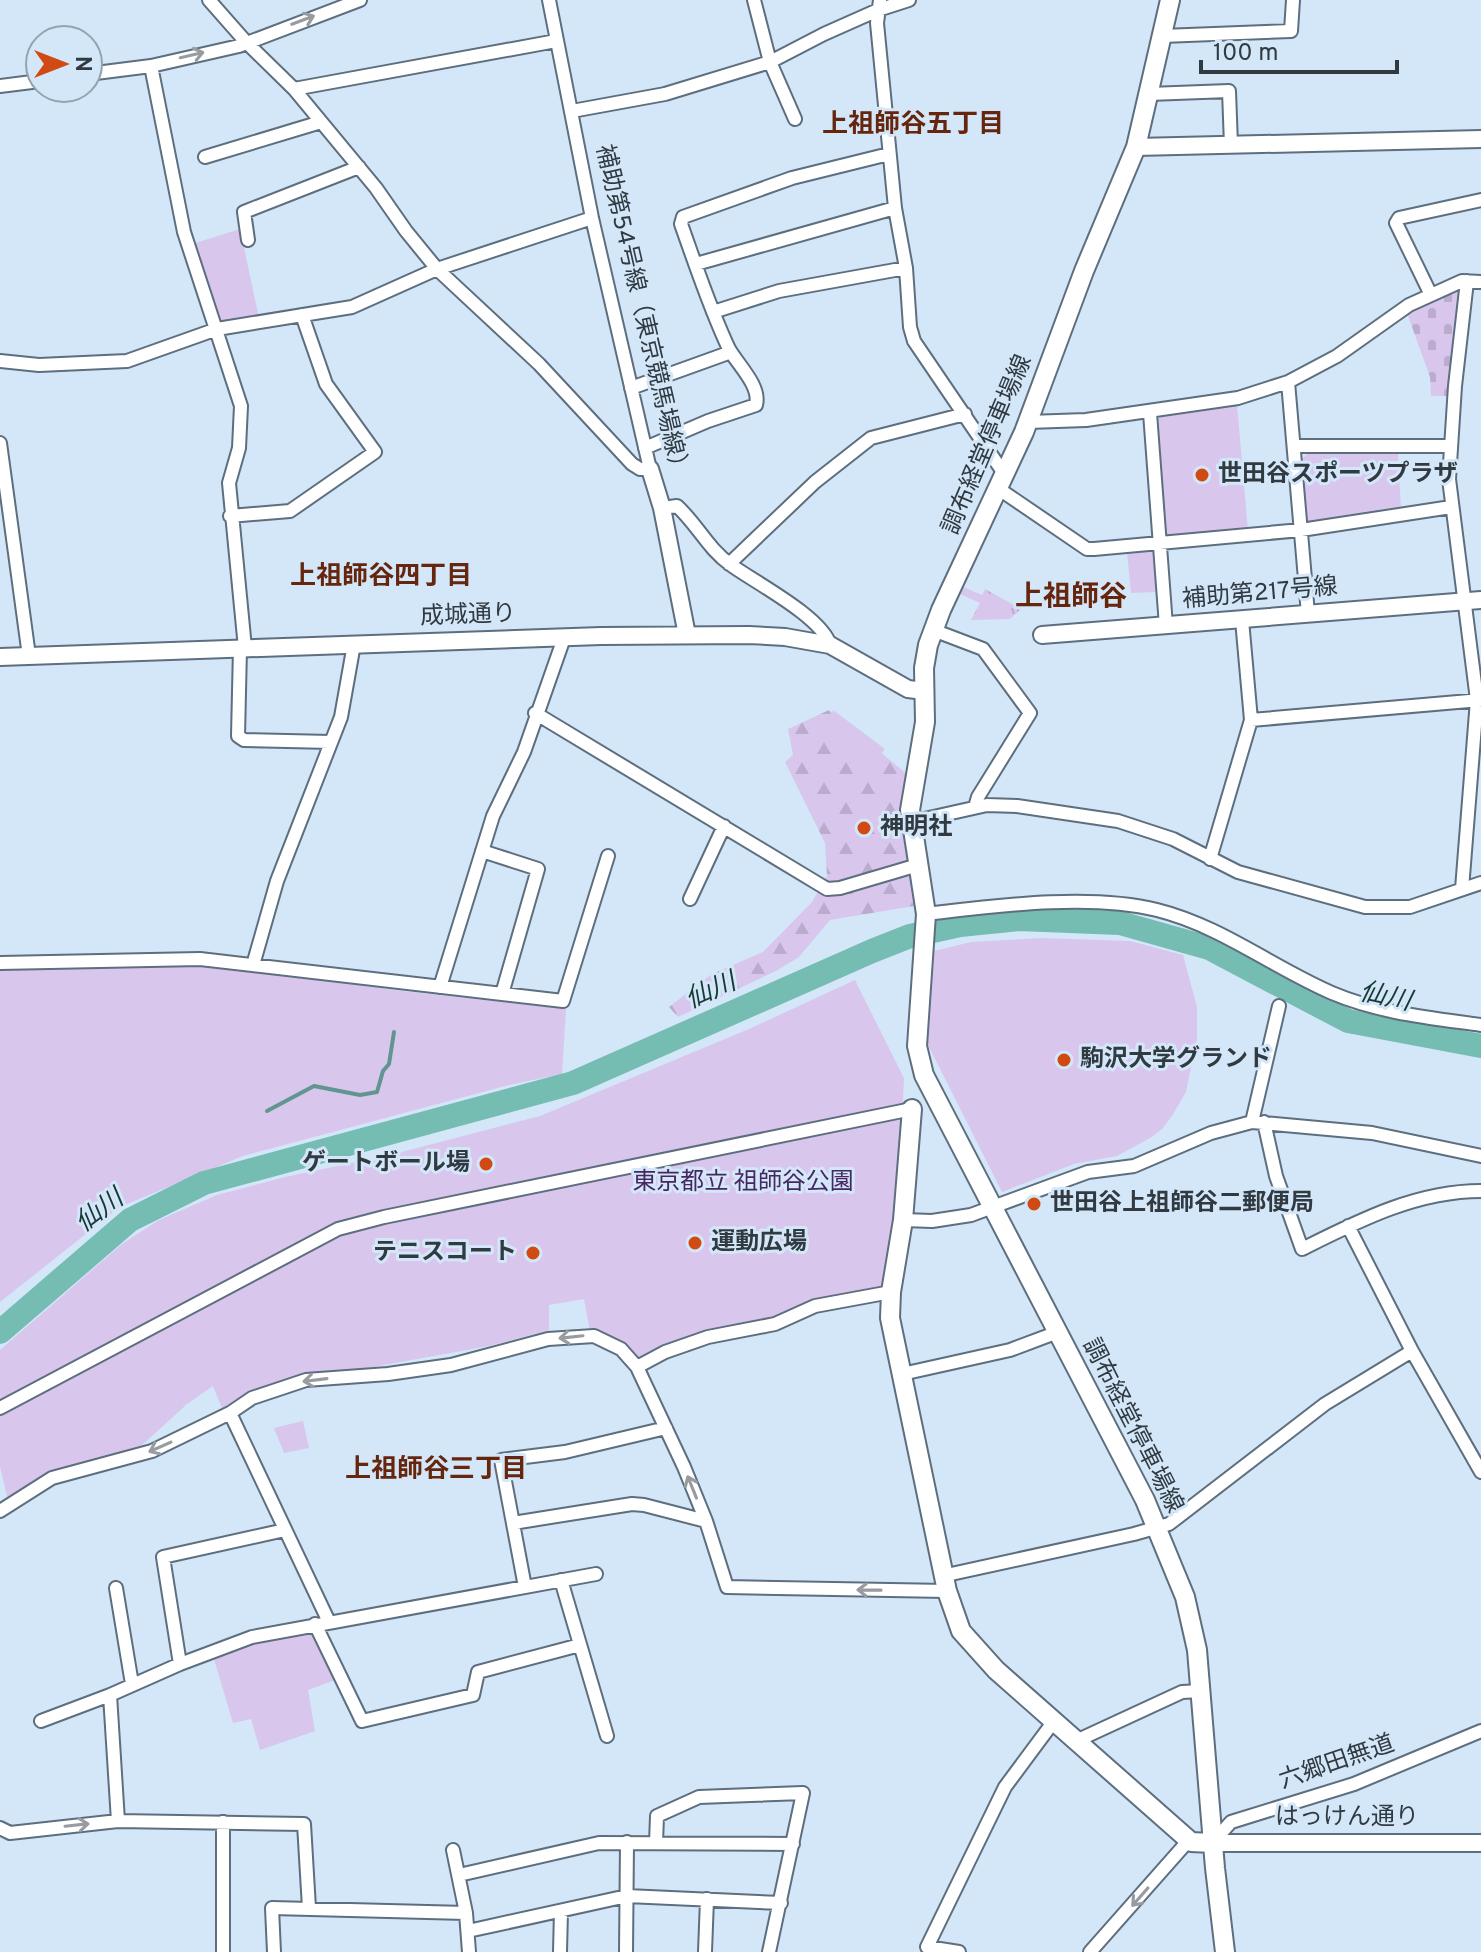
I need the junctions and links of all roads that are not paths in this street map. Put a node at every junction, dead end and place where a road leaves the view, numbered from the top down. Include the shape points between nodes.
1 (209, 0) edge
2 (360, 0) edge
3 (549, 0) edge
4 (754, 0) edge
5 (909, 0) edge
6 (1170, 0) edge
7 (1293, 0) edge
8 (879, 5) edge
9 (1162, 36) junction
10 (556, 41) junction
11 (246, 42) junction
12 (770, 62) junction
13 (151, 66) junction
14 (104, 72) edge
15 (24, 83) edge
16 (0, 86) edge
17 (294, 89) junction
18 (1149, 94) junction
19 (572, 111) junction
20 (795, 119) dead end
21 (321, 122) junction
22 (1481, 139) edge
23 (1231, 145) junction
24 (1136, 147) junction
25 (889, 154) junction
26 (205, 157) dead end
27 (359, 167) junction
28 (1481, 200) edge
29 (895, 208) junction
30 (592, 218) junction
31 (248, 240) dead end
32 (696, 264) junction
33 (906, 268) junction
34 (437, 269) junction
35 (1467, 281) junction
36 (1481, 282) edge
37 (1431, 295) junction
38 (713, 312) junction
39 (302, 315) junction
40 (217, 329) junction
41 (731, 352) junction
42 (0, 361) edge
43 (1288, 382) junction
44 (631, 388) junction
45 (1150, 413) junction
46 (965, 414) junction
47 (1028, 422) junction
48 (0, 443) edge
49 (1294, 446) junction
50 (1450, 446) junction
51 (645, 448) junction
52 (650, 469) junction
53 (1002, 482) junction
54 (1451, 507) junction
55 (662, 508) junction
56 (230, 516) junction
57 (1301, 530) junction
58 (1161, 544) junction
59 (729, 564) junction
60 (1473, 601) edge
61 (1308, 614) junction
62 (1242, 620) junction
63 (1166, 626) junction
64 (933, 630) junction
65 (687, 635) junction
66 (1042, 635) dead end
67 (564, 638) junction
68 (354, 644) junction
69 (830, 645) junction
70 (242, 648) junction
71 (29, 656) junction
72 (0, 657) edge
73 (924, 691) junction
74 (1479, 700) edge
75 (535, 713) junction
76 (1251, 720) junction
77 (331, 742) junction
78 (975, 807) junction
79 (911, 822) junction
80 (724, 826) junction
81 (482, 851) junction
82 (608, 856) dead end
83 (1210, 859) junction
84 (918, 865) junction
85 (1481, 883) edge
86 (1462, 889) junction
87 (690, 899) dead end
88 (926, 916) junction
89 (0, 963) edge
90 (253, 965) junction
91 (440, 987) junction
92 (502, 994) junction
93 (1279, 1006) dead end
94 (1481, 1025) edge
95 (912, 1109) joint
96 (1258, 1122) junction
97 (1481, 1156) edge
98 (1480, 1191) edge
99 (1481, 1204) edge
100 (992, 1207) junction
101 (903, 1220) junction
102 (1348, 1226) junction
103 (891, 1292) junction
104 (1058, 1332) junction
105 (1412, 1351) junction
106 (637, 1367) junction
107 (902, 1374) junction
108 (0, 1408) edge
109 (230, 1413) junction
110 (666, 1428) junction
111 (1480, 1470) edge
112 (1, 1507) edge
113 (706, 1521) junction
114 (513, 1523) junction
115 (1157, 1528) junction
116 (285, 1530) junction
117 (596, 1574) dead end
118 (561, 1580) junction
119 (945, 1584) junction
120 (525, 1587) junction
121 (116, 1588) dead end
122 (329, 1622) junction
123 (315, 1624) junction
124 (580, 1645) junction
125 (180, 1664) junction
126 (132, 1684) junction
127 (1201, 1691) junction
128 (110, 1695) junction
129 (41, 1721) dead end
130 (1054, 1721) junction
131 (1481, 1731) edge
132 (607, 1736) dead end
133 (1076, 1741) junction
134 (118, 1821) junction
135 (223, 1822) junction
136 (0, 1828) edge
137 (1189, 1840) junction
138 (627, 1842) junction
139 (656, 1843) junction
140 (1212, 1843) junction
141 (1481, 1843) edge
142 (793, 1844) junction
143 (453, 1850) dead end
144 (459, 1875) junction
145 (627, 1896) junction
146 (707, 1899) junction
147 (781, 1903) junction
148 (309, 1908) junction
149 (561, 1911) junction
150 (466, 1913) junction
151 (468, 1931) junction
152 (223, 1952) edge
153 (274, 1952) edge
154 (469, 1952) edge
155 (560, 1952) edge
156 (626, 1952) edge
157 (705, 1952) edge
158 (769, 1952) edge
159 (959, 1952) edge
160 (1090, 1952) edge
161 (1225, 1952) edge

1 - 11 street
11 -> 2 street
3 - 10 street, 補助第54号線（東京競馬場線）
4 - 12 street
5 - 8 street
6 - 9 main road, 調布経堂停車場線
7 - 9 street via 1291,31
8 - 12 street
8 - 25 street
9 - 18 main road, 調布経堂停車場線
10 - 17 street
10 - 19 street, 補助第54号線（東京競馬場線）
13 -> 11 street
11 - 17 street
12 - 19 street via 665,94
12 - 20 street
13 - 14 street
13 - 40 street via 184,232
15 - 16 street
17 - 21 street
18 - 23 street via 1229,91
18 - 24 main road, 調布経堂停車場線
19 - 30 street, 補助第54号線（東京競馬場線）
21 - 26 street
21 - 27 street
22 - 23 street
23 - 24 street
24 - 47 main road, 調布経堂停車場線
25 - 29 street
25 - 32 street via 792,178 683,217
27 - 31 street via 244,212
27 - 34 street
28 - 37 street via 1399,218 1396,223
29 - 32 street
29 - 33 street
30 - 34 street
30 - 44 street, 補助第54号線（東京競馬場線）
32 - 38 street
33 - 38 street via 779,291
33 - 46 street via 914,341
34 - 39 street via 352,307
34 - 52 street via 539,364 632,464
35 - 36 street
35 - 37 street
35 - 50 street
37 - 43 street
38 - 41 street
39 - 40 street
39 - 56 street via 326,384 375,452 290,511
40 - 42 street via 127,361
40 - 56 street via 241,406 239,448 229,483
41 - 44 street
41 - 51 street via 749,378 756,405
43 - 45 street via 1238,398
43 - 49 street
44 - 51 street, 補助第54号線（東京競馬場線）
45 - 47 street
45 - 58 street
46 - 53 street
46 - 59 street via 871,438 815,482
47 - 53 main road, 調布経堂停車場線
48 - 71 street
49 - 50 street
49 - 57 street
50 - 54 street
51 - 52 street, 補助第54号線（東京競馬場線）
52 - 55 street, 補助第54号線（東京競馬場線）
53 - 58 street via 1087,549
53 - 64 main road, 調布経堂停車場線
54 - 57 street
54 - 60 street
55 - 59 street via 677,506
55 - 65 street, 補助第54号線（東京競馬場線）
56 - 70 street
57 - 58 street
57 - 61 street
58 - 63 street
59 - 69 street via 811,621 827,634
60 - 61 street, 補助第217号線
60 - 74 street
61 - 62 street, 補助第217号線
62 - 63 street, 補助第217号線
62 - 76 street
63 - 66 street, 補助第217号線
64 - 73 main road, 調布経堂停車場線
64 - 78 street via 983,649 1030,713
65 - 67 street, 成城通り
65 - 69 street, 成城通り via 785,637
67 - 68 street, 成城通り
67 - 75 street
68 - 70 street, 成城通り
68 - 77 street via 341,717
69 - 73 street, 成城通り via 908,689
70 - 71 street, 成城通り
70 - 77 street via 238,736
71 - 72 street, 成城通り
73 - 79 main road, 調布経堂停車場線 via 925,722
74 - 76 street
74 - 86 street
75 - 80 street
75 - 81 street
76 - 83 street
77 - 90 street via 277,881
78 - 79 street
78 - 83 street via 1017,806 1118,821 1173,839
79 - 84 main road, 調布経堂停車場線
80 - 84 street via 827,889
80 - 87 street
81 - 91 street
81 - 92 street via 538,869
82 - 92 street via 563,1001
83 - 86 street via 1238,872 1365,907 1410,907
84 - 88 main road, 調布経堂停車場線
85 - 86 street
88 - 94 street via 1011,904 1154,909 1206,926 1334,994 1375,1008
88 - 100 main road, 調布経堂停車場線 via 918,1057
89 - 90 street via 200,959
90 - 91 street
91 - 92 street
93 - 96 street
95 - 101 main road
95 - 108 street via 338,1229
96 - 97 street via 1372,1133
96 - 100 street via 1211,1133 1134,1166 1088,1172
96 - 102 street via 1302,1249
98 - 99 street
98 - 102 street via 1408,1203
100 - 101 street via 932,1221
100 - 104 main road, 調布経堂停車場線
101 - 103 main road
102 - 105 street
103 - 106 street via 815,1306 775,1324 708,1337
103 - 107 main road via 890,1318
104 - 107 street via 1010,1350
104 - 115 main road, 調布経堂停車場線
105 - 111 street
105 - 115 street via 1325,1404
106 -> 109 street via 621,1349 594,1336 548,1339 451,1365 306,1380 252,1398
106 - 110 street
107 - 119 main road
109 -> 112 street via 152,1451 52,1478
109 - 116 street
113 -> 110 street
110 - 114 street via 565,1452 501,1460
113 - 114 street via 632,1504
119 -> 113 street via 727,1587
114 - 120 street
115 - 119 street
115 - 127 main road, 調布経堂停車場線 via 1190,1617
116 - 122 street
116 - 125 street via 163,1557
117 - 118 street
118 - 120 street
118 - 124 street
119 - 130 main road via 967,1640
120 - 122 street
121 - 126 street
122 - 123 street
123 - 124 street via 362,1721 473,1695 478,1672
123 - 125 street via 252,1637
124 - 132 street
125 - 126 street
126 - 128 street
127 - 133 street via 1182,1692
127 - 140 main road, 調布経堂停車場線
128 - 129 street
128 - 134 street
130 - 133 main road
130 - 159 street via 1005,1787 927,1947
131 - 140 street, 六郷田無道 via 1354,1784 1231,1822
133 - 137 main road
134 - 135 street
136 -> 134 street via 10,1833
135 - 148 street via 304,1824
135 - 152 street
137 - 140 main road
137 -> 160 street
138 - 139 street
138 - 144 street via 599,1843
138 - 145 street
139 - 142 street
139 - 142 street via 657,1816 699,1797 803,1793
140 - 141 street, はっけん通り
140 - 161 main road, 調布経堂停車場線
142 - 147 street
143 - 144 street
144 - 150 street
145 - 146 street
145 - 149 street
145 - 156 street
146 - 147 street
146 - 157 street
147 - 158 street
148 - 150 street
148 - 153 street via 272,1908
149 - 151 street
149 - 155 street
150 - 151 street
151 - 154 street

